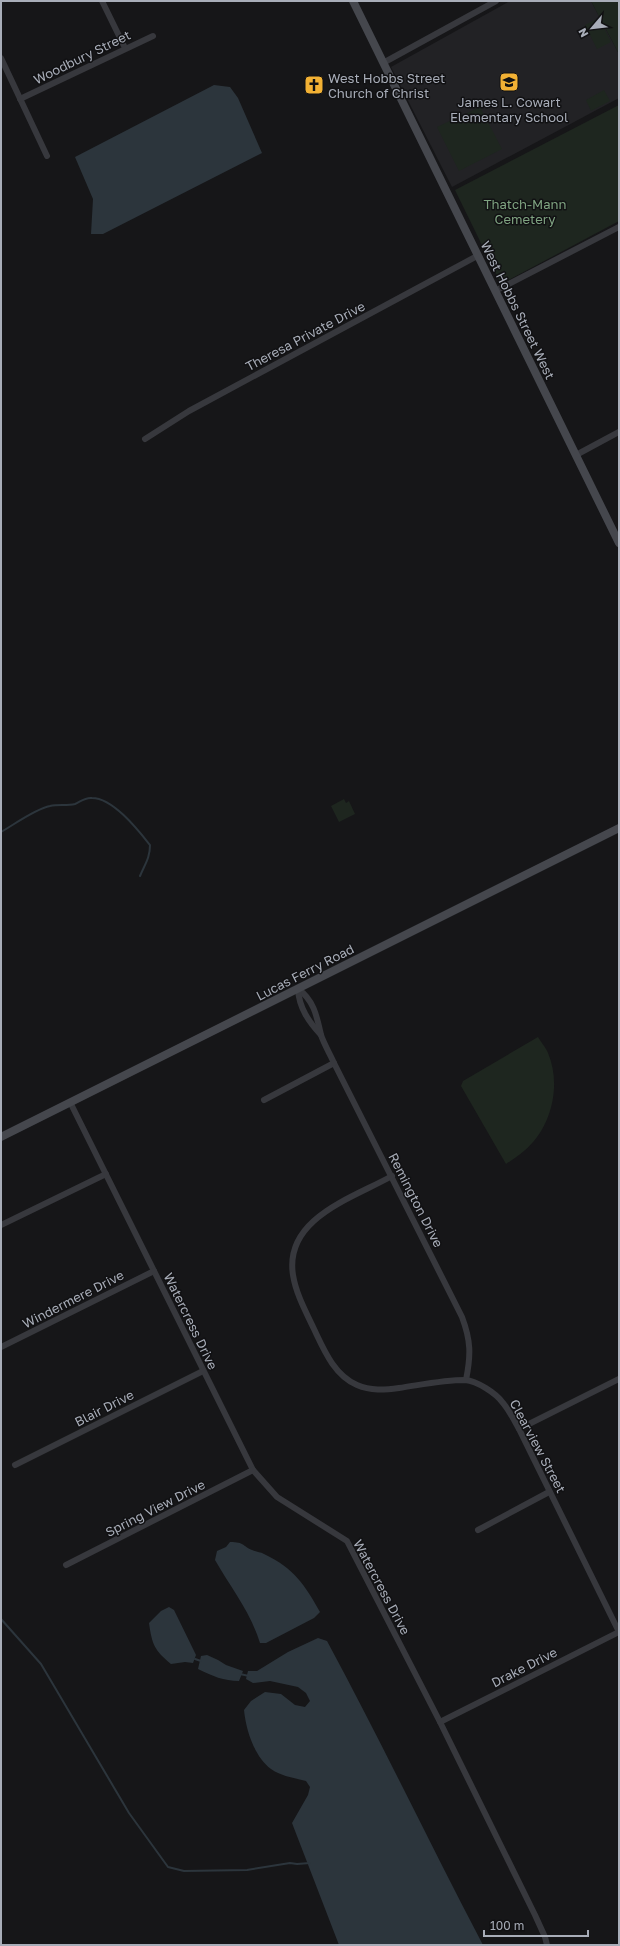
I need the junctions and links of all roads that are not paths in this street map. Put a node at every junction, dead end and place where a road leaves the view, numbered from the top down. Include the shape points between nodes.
1 (102, 1) edge
2 (353, 1) edge
3 (496, 1) edge
4 (153, 36) dead end
5 (125, 48) junction
6 (1, 58) edge
7 (383, 63) junction
8 (20, 99) junction
9 (47, 156) dead end
10 (619, 227) edge
11 (477, 256) junction
12 (495, 291) junction
13 (619, 432) edge
14 (145, 439) dead end
15 (576, 455) junction
16 (619, 543) edge
17 (619, 828) edge
18 (298, 988) junction
19 (321, 1035) junction
20 (334, 1063) junction
21 (264, 1100) dead end
22 (70, 1102) junction
23 (1, 1137) edge
24 (106, 1174) junction
25 (392, 1176) junction
26 (1, 1225) edge
27 (154, 1271) junction
28 (1, 1348) edge
29 (203, 1371) junction
30 (619, 1379) edge
31 (466, 1380) junction
32 (519, 1429) junction
33 (15, 1465) dead end
34 (253, 1470) junction
35 (550, 1492) junction
36 (478, 1530) dead end
37 (66, 1565) dead end
38 (619, 1632) edge
39 (440, 1722) junction
40 (547, 1945) edge

1 - 5 street
2 - 7 street, West Hobbs Street West
3 - 7 street
4 - 5 street, Woodbury Street
5 - 8 street, Woodbury Street
6 - 8 street
7 - 11 street, West Hobbs Street West
8 - 9 street
10 - 12 street
11 - 12 street, West Hobbs Street West
11 - 14 street, Theresa Private Drive via 189,412
12 - 15 street, West Hobbs Street West
13 - 15 street
15 - 16 street, West Hobbs Street West
17 - 18 street, Lucas Ferry Road
18 - 19 street, Remington Drive via 303,1010
18 - 19 street, Remington Drive via 307,996 319,1021
18 - 22 street, Lucas Ferry Road
19 - 20 street, Remington Drive
20 - 21 street
20 - 25 street, Remington Drive
22 - 23 street, Lucas Ferry Road
22 - 24 street, Watercress Drive
24 - 26 street
24 - 27 street, Watercress Drive
25 - 31 street, Remington Drive via 468,1334 470,1356
25 - 31 street via 320,1215 302,1234 295,1250 292,1267 295,1284 326,1354 335,1368 355,1384 380,1390
27 - 28 street, Windermere Drive
27 - 29 street, Watercress Drive
29 - 33 street, Blair Drive
29 - 34 street, Watercress Drive
30 - 32 street
31 - 32 street, Clearview Street via 483,1387 503,1402
32 - 35 street, Clearview Street
34 - 37 street, Spring View Drive
34 - 39 street, Watercress Drive via 277,1497 347,1541
35 - 36 street
35 - 38 street, Clearview Street
38 - 39 street, Drake Drive
39 - 40 street, Watercress Drive

